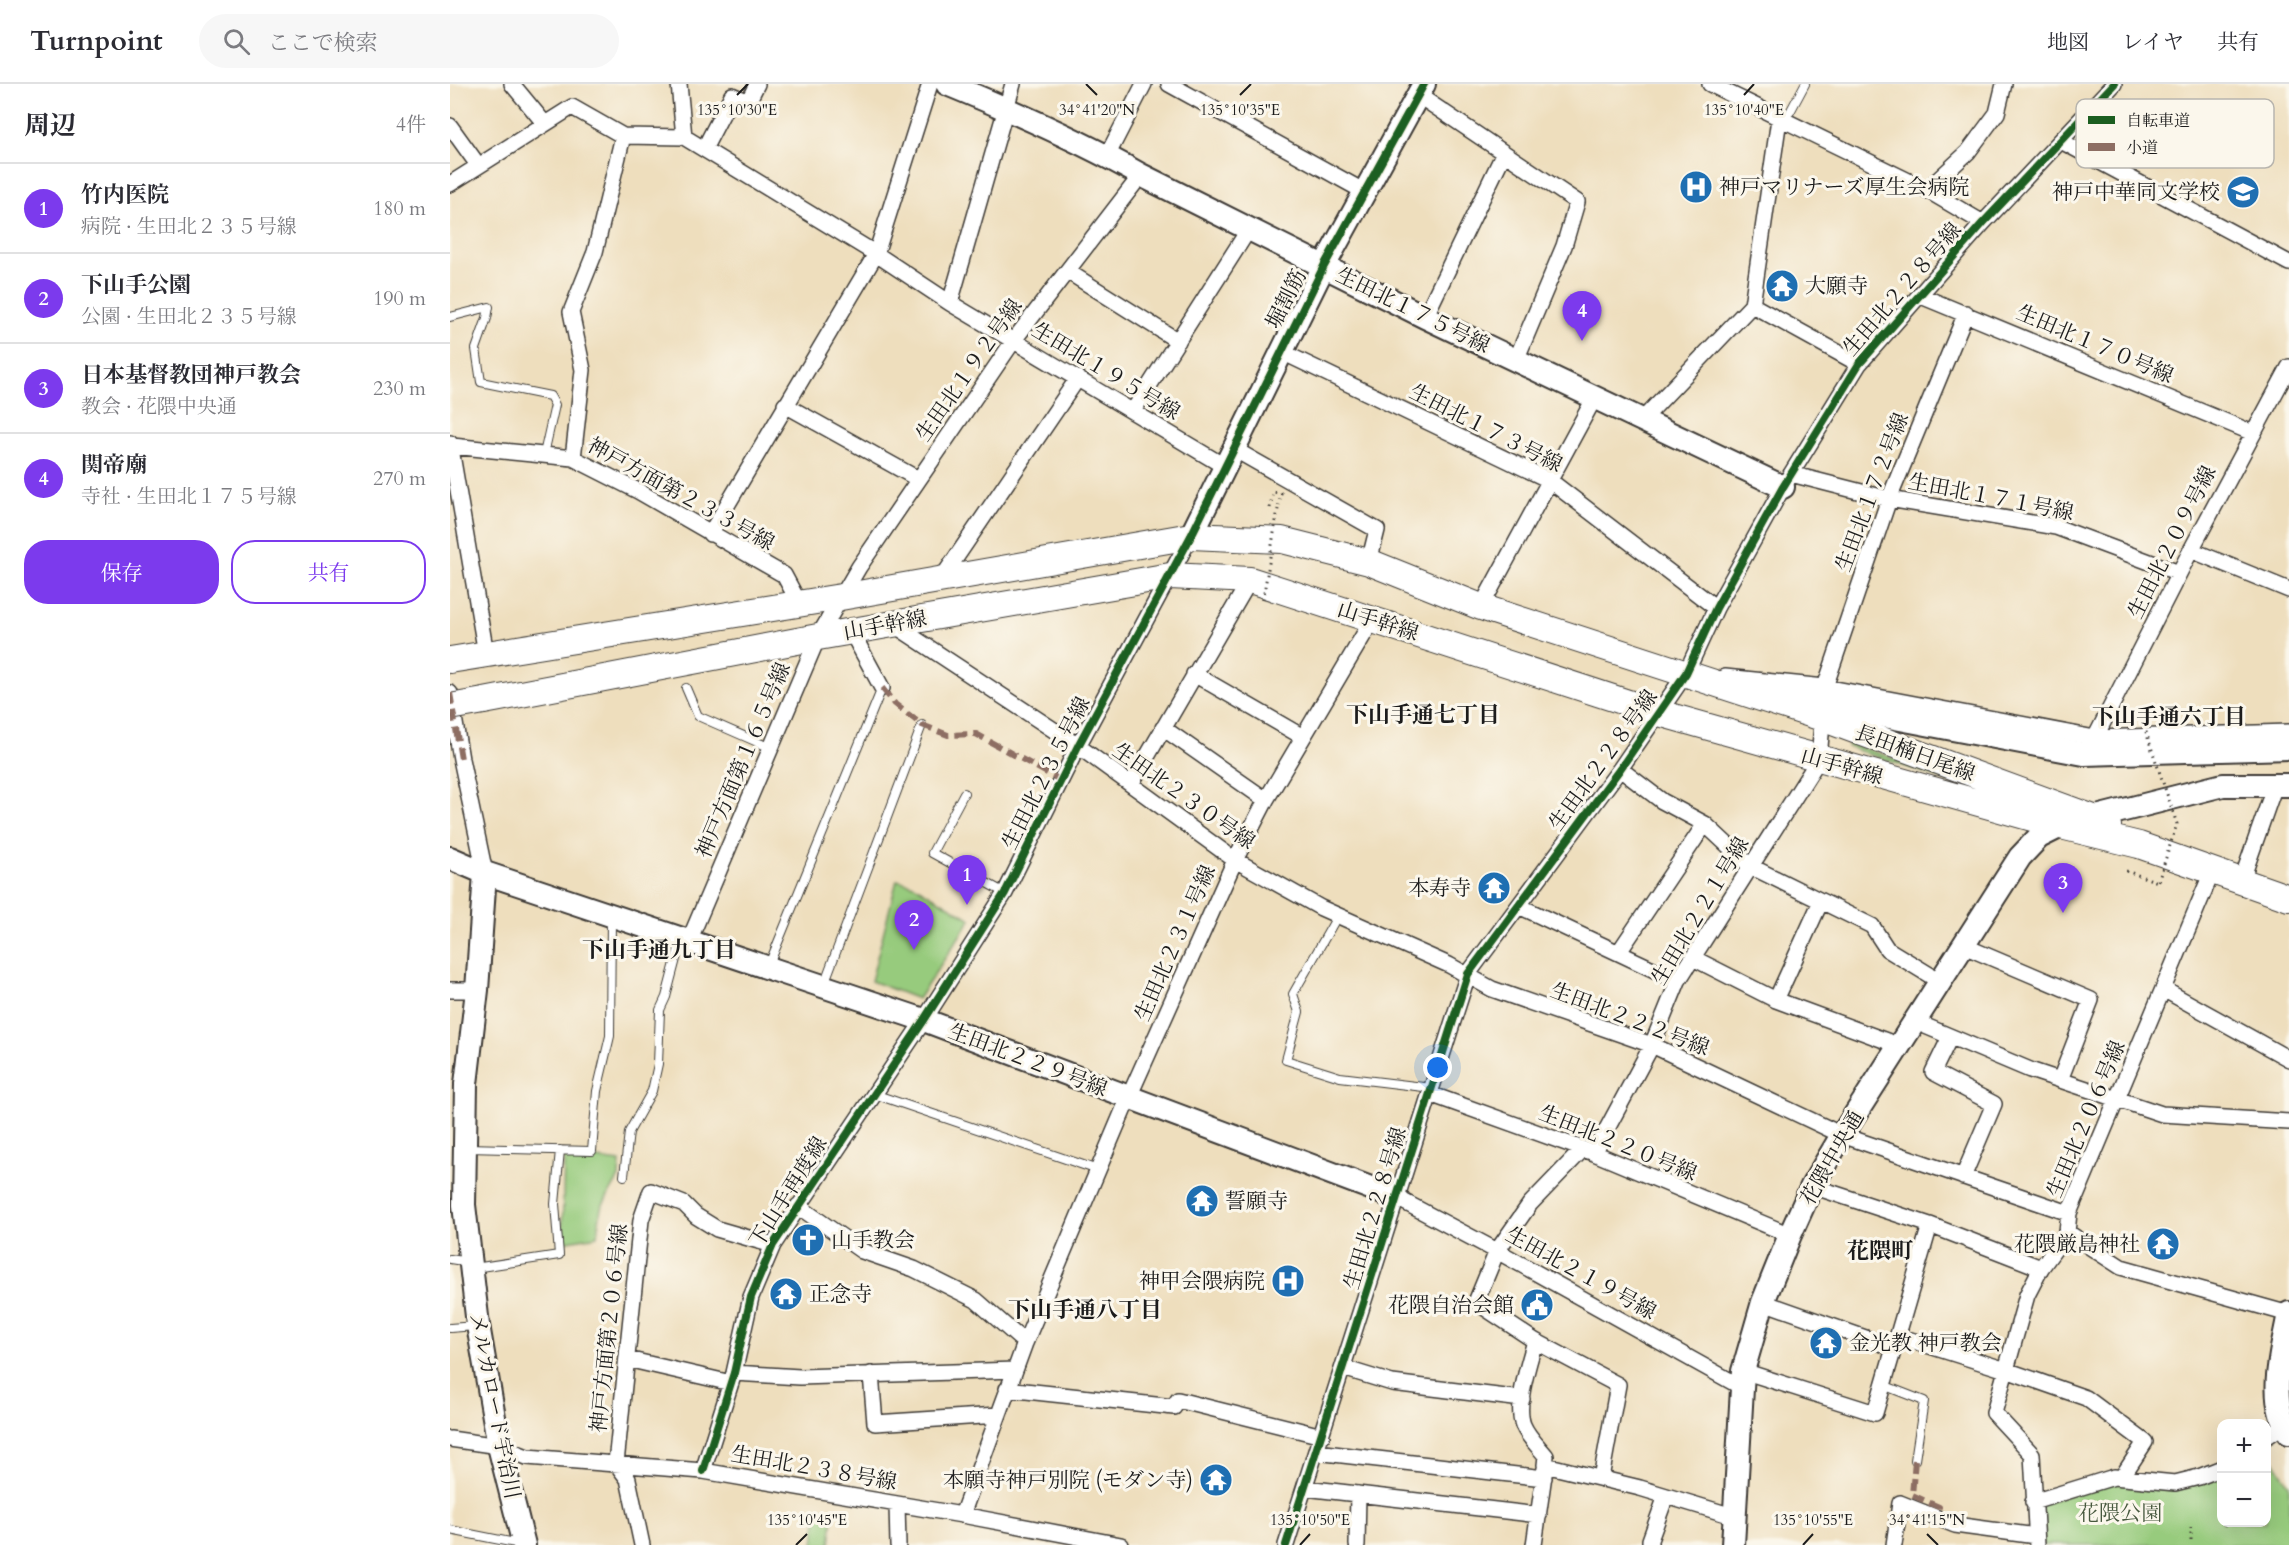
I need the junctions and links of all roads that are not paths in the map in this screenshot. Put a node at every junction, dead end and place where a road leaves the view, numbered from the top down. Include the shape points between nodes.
1 (512, 84) edge
2 (679, 84) edge
3 (757, 84) edge
4 (930, 84) edge
5 (947, 84) edge
6 (1013, 84) edge
7 (1144, 84) edge
8 (1169, 84) edge
9 (1710, 84) edge
10 (1804, 84) edge
11 (2004, 84) edge
12 (2114, 84) edge
13 (1421, 90) edge
14 (1741, 91) edge
15 (2100, 99) edge
16 (1006, 109) junction
17 (1779, 119) junction
18 (544, 124) junction
19 (2076, 125) edge
20 (450, 126) edge
21 (623, 136) junction
22 (684, 136) junction
23 (2061, 141) junction
24 (704, 148) junction
25 (2076, 149) edge
26 (1504, 153) junction
27 (1107, 156) junction
28 (478, 165) junction
29 (2111, 168) edge
30 (1141, 175) junction
31 (450, 184) edge
32 (1927, 190) junction
33 (1365, 192) junction
34 (1983, 223) junction
35 (1250, 229) junction
36 (876, 254) junction
37 (2289, 263) edge
38 (1323, 266) junction
39 (1067, 271) junction
40 (1921, 296) junction
41 (950, 303) junction
42 (1752, 305) junction
43 (1965, 313) junction
44 (450, 317) edge
45 (1425, 317) junction
46 (1014, 340) junction
47 (1178, 340) junction
48 (1280, 351) junction
49 (1516, 360) junction
50 (1859, 364) junction
51 (2289, 367) edge
52 (1078, 378) junction
53 (1595, 397) junction
54 (785, 405) junction
55 (1133, 411) junction
56 (1643, 419) junction
57 (2253, 433) junction
58 (451, 445) edge
59 (544, 454) junction
60 (1228, 457) junction
61 (573, 458) junction
62 (918, 479) junction
63 (1549, 480) junction
64 (1787, 480) junction
65 (1889, 499) junction
66 (710, 534) junction
67 (1191, 536) junction
68 (2191, 550) junction
69 (1369, 562) junction
70 (2179, 573) junction
71 (1170, 576) junction
72 (942, 578) junction
73 (1256, 590) junction
74 (2289, 590) edge
75 (841, 597) junction
76 (799, 603) junction
77 (1481, 607) junction
78 (1716, 608) junction
79 (1373, 619) junction
80 (892, 624) junction
81 (851, 631) junction
82 (818, 637) junction
83 (482, 654) junction
84 (450, 660) edge
85 (1686, 674) junction
86 (1194, 675) junction
87 (686, 688) dead end
88 (882, 688) joint
89 (450, 693) edge
90 (1824, 702) junction
91 (450, 706) edge
92 (1659, 713) junction
93 (922, 725) dead end
94 (1163, 728) junction
95 (2289, 732) edge
96 (1303, 737) junction
97 (2095, 738) junction
98 (1078, 746) junction
99 (771, 748) junction
100 (2289, 748) edge
101 (1819, 759) junction
102 (1620, 769) junction
103 (1131, 784) junction
104 (2282, 785) edge
105 (964, 794) dead end
106 (1266, 800) junction
107 (2096, 819) junction
108 (1705, 824) junction
109 (2061, 826) junction
110 (2139, 845) junction
111 (450, 858) edge
112 (1235, 860) junction
113 (1750, 866) junction
114 (2212, 872) junction
115 (485, 873) junction
116 (2241, 882) junction
117 (1005, 893) junction
118 (2289, 898) edge
119 (1821, 901) junction
120 (1519, 906) junction
121 (611, 915) junction
122 (1338, 915) junction
123 (685, 940) junction
124 (1964, 946) junction
125 (1619, 952) junction
126 (1693, 958) junction
127 (768, 968) junction
128 (1468, 974) junction
129 (1678, 981) junction
130 (1941, 982) junction
131 (823, 986) junction
132 (2163, 989) junction
133 (450, 990) edge
134 (477, 990) junction
135 (1776, 1000) junction
136 (924, 1020) junction
137 (1916, 1023) junction
138 (1950, 1036) junction
139 (1652, 1045) junction
140 (1900, 1046) junction
141 (2289, 1059) edge
142 (2060, 1080) junction
143 (1430, 1091) junction
144 (874, 1094) junction
145 (1128, 1098) junction
146 (2117, 1099) junction
147 (2289, 1122) edge
148 (1842, 1135) junction
149 (465, 1148) junction
150 (560, 1150) junction
151 (1588, 1151) junction
152 (1098, 1170) junction
153 (624, 1176) dead end
154 (1963, 1177) junction
155 (1812, 1186) junction
156 (1397, 1198) junction
157 (457, 1199) edge
158 (798, 1206) junction
159 (2068, 1212) junction
160 (1930, 1225) junction
161 (2067, 1232) junction
162 (1790, 1235) junction
163 (773, 1245) junction
164 (1497, 1251) junction
165 (464, 1263) edge
166 (2041, 1268) junction
167 (1763, 1302) junction
168 (2289, 1313) edge
169 (478, 1325) junction
170 (450, 1328) edge
171 (1535, 1341) junction
172 (1896, 1342) junction
173 (1025, 1343) junction
174 (627, 1359) junction
175 (1343, 1368) junction
176 (1015, 1370) junction
177 (2006, 1370) junction
178 (872, 1374) junction
179 (733, 1378) junction
180 (1743, 1379) junction
181 (1883, 1385) junction
182 (1007, 1389) junction
183 (1522, 1399) junction
184 (998, 1415) junction
185 (2280, 1432) edge
186 (1322, 1436) junction
187 (450, 1439) edge
188 (499, 1446) junction
189 (1316, 1452) junction
190 (1915, 1460) dead end
191 (616, 1463) junction
192 (2217, 1470) edge
193 (703, 1471) junction
194 (1544, 1472) junction
195 (2122, 1477) junction
196 (1601, 1478) junction
197 (1305, 1488) junction
198 (1358, 1494) junction
199 (1666, 1496) junction
200 (2033, 1502) junction
201 (897, 1504) junction
202 (962, 1515) junction
203 (1539, 1515) junction
204 (1736, 1517) junction
205 (450, 1530) edge
206 (2037, 1540) edge
207 (524, 1545) edge
208 (642, 1545) edge
209 (898, 1545) edge
210 (1121, 1545) edge
211 (1286, 1545) edge
212 (1357, 1545) edge
213 (1534, 1545) edge
214 (1650, 1545) edge
215 (1733, 1545) edge
216 (1894, 1545) edge

1 - 18 street
2 - 22 street
3 - 24 street via 748,102 732,96
4 - 36 street
5 - 16 street, 生田北１７５号線
6 - 16 street
7 - 27 street
8 - 33 street
9 - 14 street
10 - 17 lane via 1790,111
11 - 32 street via 1997,113 1968,152
12 - 15 street, 生田北２２８号線
13 - 26 street
13 - 33 street, 堀割筋
14 - 17 street
16 - 27 street, 生田北１７５号線
16 - 41 street
17 - 32 street
17 - 42 street
18 - 21 street via 572,106
18 - 28 street
19 - 23 street, 生田北２２８号線
20 - 28 street
21 - 22 street
21 - 61 street via 595,252 571,312 583,370
22 - 24 street, 生田北１９５号線
23 - 25 street
23 - 34 street, 生田北２２８号線
24 - 36 street, 生田北１９５号線
26 - 45 street
26 - 49 street via 1577,202 1564,246
27 - 30 street, 生田北１７５号線
28 - 31 street
29 - 37 street
30 - 35 street, 生田北１７５号線
30 - 39 street, 生田北１９２号線
32 - 34 street
33 - 38 street, 堀割筋
34 - 40 street, 生田北２２８号線
35 - 38 street, 生田北１７５号線
35 - 47 street
36 - 41 street, 生田北１９５号線
36 - 54 street
38 - 45 street, 生田北１７５号線
38 - 48 street, 堀割筋
39 - 46 street, 生田北１９２号線
39 - 47 street
40 - 43 street, 生田北１７０号線
40 - 50 street, 生田北２２８号線
41 - 46 street, 生田北１９５号線
42 - 50 street
42 - 56 street
43 - 57 street, 生田北１７０号線
43 - 65 street, 生田北１７２号線
44 - 59 lane via 489,307 476,349 481,382 550,396 555,405
45 - 49 street, 生田北１７５号線
46 - 52 street, 生田北１９５号線
46 - 62 street, 生田北１９２号線
47 - 55 street
48 - 60 street, 堀割筋
48 - 63 street, 生田北１７３号線
49 - 53 street, 生田北１７５号線
50 - 64 street, 生田北２２８号線
51 - 57 street, 生田北２０９号線
52 - 55 street, 生田北１９５号線
52 - 72 street
53 - 56 street, 生田北１７５号線
53 - 63 street
54 - 62 street
54 - 66 street
55 - 60 street, 生田北１９５号線
56 - 64 street, 生田北１７５号線
57 - 68 street, 生田北２０９号線
58 - 59 street, 神戸方面第２３３号線
58 - 83 street
59 - 61 street, 神戸方面第２３３号線
60 - 67 street, 堀割筋
60 - 69 street, 生田北１９５号線 via 1377,530
61 - 66 street, 神戸方面第２３３号線
62 - 75 street, 生田北１９２号線
63 - 77 street
63 - 78 street, 生田北１７３号線
64 - 65 street, 生田北１７１号線
64 - 78 street, 生田北２２８号線
65 - 70 street, 生田北１７１号線 via 2056,527
65 - 90 street, 生田北１７２号線
66 - 76 street, 神戸方面第２３３号線 via 784,575
67 - 69 main road, 山手幹線 via 1282,540
67 - 71 street, 生田北２３５号線
67 - 72 main road, 山手幹線
68 - 70 street, 生田北２０９号線
68 - 74 street
69 - 77 main road, 山手幹線
70 - 97 street, 生田北２０９号線
71 - 73 main road, 山手幹線
71 - 80 main road, 山手幹線
71 - 98 street, 生田北２３５号線
72 - 75 main road, 山手幹線
73 - 79 main road, 山手幹線
73 - 86 street
75 - 76 main road, 山手幹線
75 - 82 street, 神戸方面第１６５号線
76 - 83 main road, 山手幹線
77 - 85 main road, 山手幹線
78 - 85 street, 生田北２２８号線
79 - 92 main road, 山手幹線
79 - 96 street, 生田北２３１号線
80 - 81 main road, 山手幹線
80 - 98 street, 生田北２３０号線
81 - 82 main road, 山手幹線
81 - 88 street
82 - 91 main road, 山手幹線, bridge
82 - 99 street, 神戸方面第１６５号線
83 - 84 main road, 山手幹線
85 - 90 main road, 長田楠日尾線
85 - 92 street, 生田北２２８号線
86 - 94 street
86 - 96 street
87 - 99 lane via 698,716
88 - 127 lane
89 - 115 street
90 - 97 street
90 - 100 street via 2084,754
90 - 101 street, 生田北１７２号線
90 - 107 main road, 長田楠日尾線
92 - 101 main road, 山手幹線
92 - 102 street, 生田北２２８号線
93 - 131 lane
94 - 103 street
94 - 106 street
95 - 97 street
96 - 106 street, 生田北２３１号線
98 - 103 street, 生田北２３０号線
98 - 117 street, 生田北２３５号線
99 - 123 street, 神戸方面第１６５号線
101 - 109 main road, 山手幹線
101 - 113 street, 生田北２２１号線
102 - 108 street via 1662,801
102 - 120 street, 生田北２２８号線
103 - 112 street, 生田北２３０号線
104 - 107 street, 山手幹線 via 2223,785
104 - 116 street
105 - 117 lane via 932,853
106 - 112 street, 生田北２３１号線
107 - 109 street, 山手幹線
107 - 110 main road, 長田楠日尾線
108 - 113 street
108 - 125 street
109 - 110 main road, 長田楠日尾線
109 - 124 street, 花隈中央通 via 2039,837 2020,857
110 - 114 main road, 長田楠日尾線
111 - 115 street
112 - 122 street, 生田北２３０号線
112 - 145 street, 生田北２３１号線
113 - 119 street
113 - 126 street, 生田北２２１号線
114 - 116 main road, 長田楠日尾線
114 - 132 street, 生田北２０６号線
115 - 121 street, 生田北２２９号線
115 - 134 street, メルカロード宇治川
116 - 118 main road, 長田楠日尾線
117 - 136 street, 生田北２３５号線
119 - 130 street via 1872,926 1887,949
119 - 135 street
120 - 125 street
120 - 128 street, 生田北２２８号線
121 - 123 street, 生田北２２９号線
121 - 150 lane via 610,1036 597,1091 592,1151
122 - 128 street, 生田北２３０号線
122 - 143 lane via 1293,994 1299,1012 1286,1060 1340,1077
123 - 127 street, 生田北２２９号線
123 - 153 lane via 660,1010 658,1064 652,1091 629,1132
124 - 130 street, 花隈中央通
124 - 142 street via 2091,1000
125 - 129 street
126 - 129 street, 生田北２２１号線
126 - 135 street
127 - 131 street, 生田北２２９号線
128 - 139 street, 生田北２２２号線 via 1492,989
128 - 143 street, 生田北２２８号線
129 - 139 street, 生田北２２１号線
130 - 137 street, 花隈中央通
131 - 136 street, 生田北２２９号線
132 - 141 street
132 - 146 street, 生田北２０６号線
133 - 134 street
134 - 149 street, メルカロード宇治川 via 466,1084
135 - 140 street
136 - 144 street, 下山手再度線
136 - 145 street, 生田北２２９号線
137 - 138 street
137 - 140 street, 花隈中央通
138 - 142 street
138 - 154 street via 1933,1072 1994,1104
139 - 148 street, 生田北２２２号線
139 - 151 street, 生田北２２１号線
140 - 148 street, 花隈中央通
142 - 146 street
143 - 151 street, 生田北２２０号線
143 - 156 street, 生田北２２８号線
144 - 152 lane
144 - 158 street, 下山手再度線
145 - 152 street, 生田北２３１号線
145 - 156 street, 生田北２２９号線
146 - 147 street via 2162,1114
146 - 159 street, 生田北２０６号線
148 - 154 street, 生田北２２２号線
148 - 155 street, 花隈中央通
149 - 150 lane
149 - 157 street, メルカロード宇治川
150 - 165 lane via 555,1204 559,1255
151 - 162 street, 生田北２２０号線
151 - 164 street, 生田北２２１号線 via 1530,1204
152 - 173 street, 生田北２３１号線
154 - 159 street, 生田北２２２号線
155 - 160 street
155 - 162 street, 花隈中央通
156 - 164 street, 生田北２１９号線
156 - 175 street, 生田北２２８号線
157 - 165 street, メルカロード宇治川
158 - 163 street, 下山手再度線
158 - 173 street via 862,1251 914,1269 976,1300
159 - 161 street, 生田北２０６号線
160 - 166 street
160 - 172 street
161 - 166 street, 生田北２０６号線
161 - 168 street via 2121,1267
162 - 167 street, 花隈中央通
163 - 174 street, 神戸方面第２０６号線 via 717,1229 684,1204 651,1191 641,1220
163 - 179 street, 下山手再度線 via 751,1297
164 - 171 street, 生田北２２１号線 via 1476,1302
164 - 180 street, 生田北２１９号線
165 - 169 street, メルカロード宇治川
166 - 177 street, 生田北２０６号線 via 2027,1295
167 - 172 street
167 - 180 street, 花隈中央通
168 - 185 street via 2278,1371
169 - 170 lane
169 - 188 street, メルカロード宇治川
171 - 183 street
171 - 196 street via 1618,1385
172 - 177 street
172 - 181 street
173 - 176 street, 生田北２３１号線
174 - 179 street
174 - 191 street, 神戸方面第２０６号線
175 - 183 street via 1392,1383
175 - 186 street, 生田北２２８号線
176 - 178 street
176 - 182 street, 生田北２３１号線
177 - 195 street via 2086,1398 2145,1442
177 - 200 street, 生田北２０６号線 via 1994,1413 2032,1454
178 - 179 street
178 - 184 street via 875,1423
179 - 193 street, 下山手再度線
180 - 181 street, 生田北２１９号線 via 1875,1413
180 - 204 street, 花隈中央通
181 - 190 lane via 1924,1401
182 - 184 street, 生田北２３１号線
182 - 186 street via 1174,1407 1178,1400
183 - 194 street via 1522,1423 1546,1456
184 - 202 street, 生田北２３１号線
186 - 189 street, 生田北２２８号線
187 - 188 street, 生田北２３８号線
188 - 191 street, 生田北２３８号線 via 527,1457
188 - 207 street, メルカロード宇治川
189 - 194 street
189 - 197 street, 生田北２２８号線
191 - 193 street, 生田北２３８号線
191 - 208 street via 628,1479
192 - 195 street via 2175,1483
193 - 201 street, 生田北２３８号線
194 - 196 street
194 - 203 street
195 - 200 street
196 - 199 street
197 - 198 street
197 - 211 street, 生田北２２８号線
198 - 203 street
198 - 212 street
199 - 204 street
199 - 214 street
200 - 206 street, 生田北２０６号線
201 - 202 street, 生田北２３８号線
201 - 209 street
202 - 210 street, 生田北２３８号線
203 - 213 street
204 - 215 street, 花隈中央通
205 - 207 lane
206 - 216 street via 1955,1525 1899,1503

